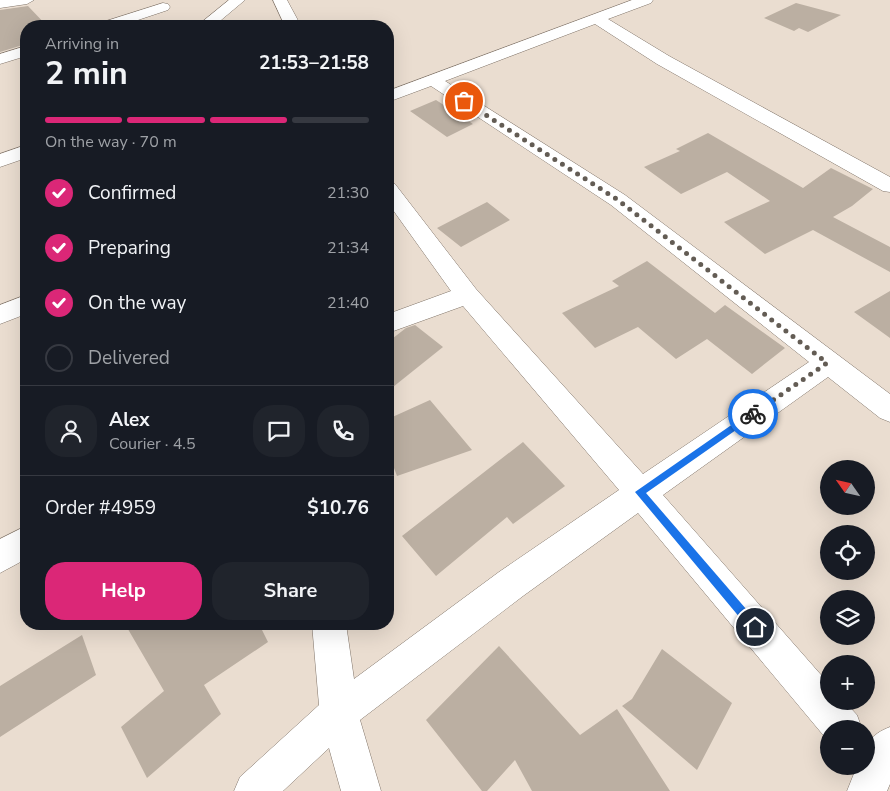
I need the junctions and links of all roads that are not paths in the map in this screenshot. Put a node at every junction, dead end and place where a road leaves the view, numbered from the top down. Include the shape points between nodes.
1 (27, 0) edge
2 (238, 0) edge
3 (280, 0) edge
4 (646, 0) edge
5 (0, 4) edge
6 (164, 8) dead end
7 (596, 18) junction
8 (125, 20) edge
9 (213, 20) edge
10 (289, 20) edge
11 (20, 53) edge
12 (0, 59) edge
13 (434, 81) junction
14 (394, 95) edge
15 (20, 153) edge
16 (0, 160) edge
17 (890, 186) edge
18 (394, 197) edge
19 (467, 295) junction
20 (20, 307) edge
21 (0, 315) edge
22 (394, 322) edge
23 (827, 363) junction
24 (890, 410) edge
25 (640, 492) junction
26 (20, 545) edge
27 (0, 557) edge
28 (330, 630) edge
29 (340, 713) junction
30 (834, 720) edge
31 (254, 791) edge
32 (360, 791) edge

1 - 5 street
2 - 9 street
3 - 10 street
4 - 7 street
6 - 8 street
7 - 13 street
7 - 17 street via 663,60
11 - 12 street
13 - 14 street
13 - 23 street via 618,200
15 - 16 street
18 - 19 street
19 - 22 street
19 - 25 street
20 - 21 street
23 - 24 street
23 - 25 street
25 - 29 street
25 - 30 street
26 - 27 street
28 - 29 street
29 - 31 street
29 - 32 street

